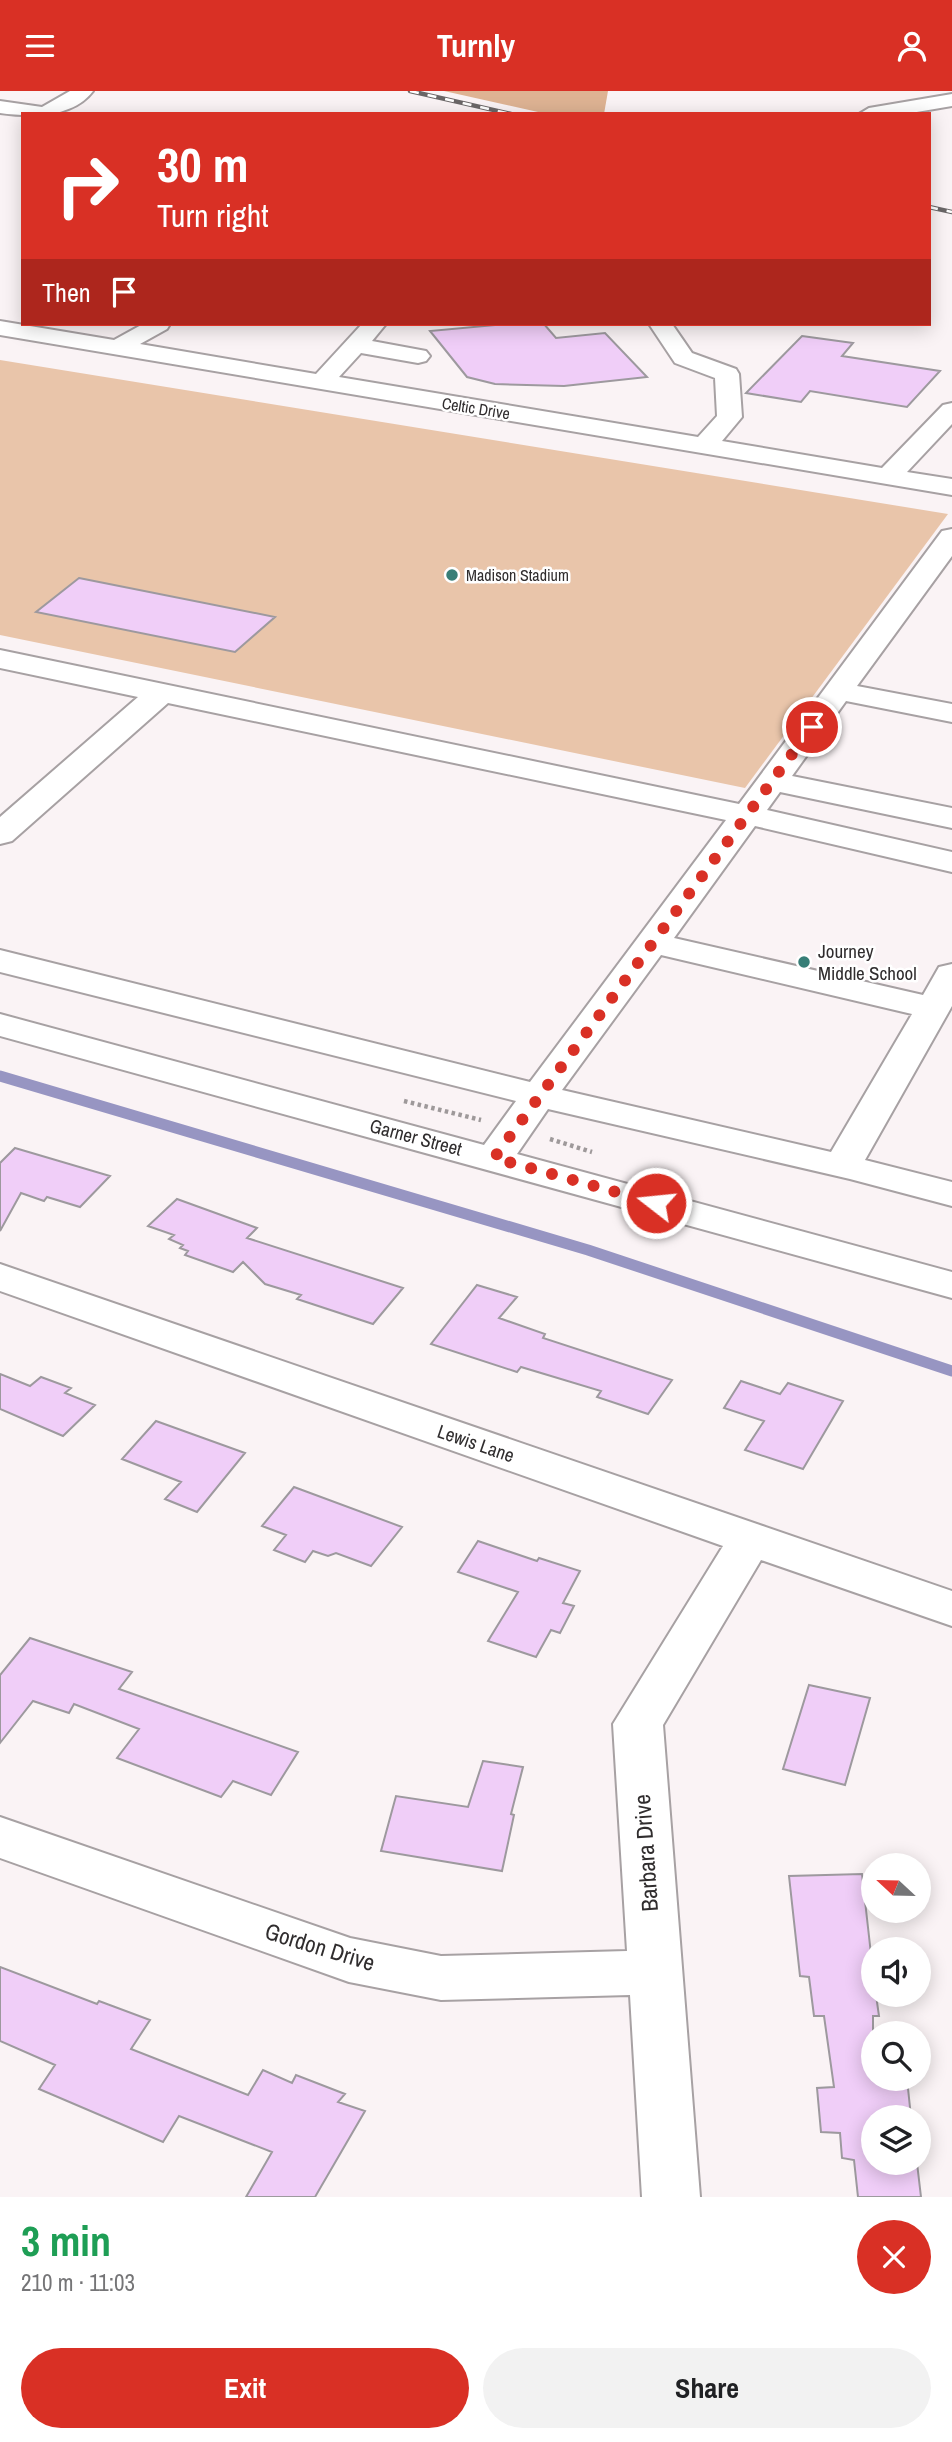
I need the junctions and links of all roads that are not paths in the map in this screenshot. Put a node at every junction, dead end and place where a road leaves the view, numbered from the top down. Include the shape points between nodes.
1 (84, 91) edge
2 (952, 100) edge
3 (0, 107) edge
4 (38, 112) edge
5 (48, 112) edge
6 (881, 112) edge
7 (156, 326) edge
8 (373, 326) edge
9 (662, 326) edge
10 (6, 333) edge
11 (355, 345) junction
12 (117, 348) junction
13 (418, 356) dead end
14 (321, 383) junction
15 (952, 409) edge
16 (705, 445) junction
17 (889, 476) junction
18 (952, 487) edge
19 (952, 537) edge
20 (942, 567) edge
21 (0, 659) edge
22 (838, 691) junction
23 (162, 693) junction
24 (952, 713) edge
25 (772, 781) junction
26 (747, 815) junction
27 (952, 818) edge
28 (0, 834) edge
29 (952, 862) edge
30 (652, 943) junction
31 (0, 961) edge
32 (952, 975) edge
33 (933, 1008) junction
34 (0, 1025) edge
35 (539, 1097) junction
36 (494, 1158) junction
37 (842, 1166) junction
38 (952, 1194) edge
39 (0, 1277) edge
40 (952, 1285) edge
41 (750, 1540) junction
42 (952, 1609) edge
43 (0, 1837) edge
44 (654, 1972) junction
45 (671, 2197) edge

1 - 5 street
2 - 6 street
3 - 4 street
7 - 12 street
8 - 11 street
9 - 16 street via 683,358 727,374 730,417
10 - 12 street, Celtic Drive
11 - 13 street
11 - 14 street
12 - 14 street, Celtic Drive via 203,354 290,369
14 - 16 street, Celtic Drive
15 - 17 street
16 - 17 street, Celtic Drive
17 - 18 street, Celtic Drive
19 - 20 street
20 - 22 street
21 - 23 street
22 - 24 street
22 - 25 street
23 - 26 street
23 - 28 street
25 - 26 street
25 - 27 street
26 - 29 street
26 - 30 street
30 - 33 street
30 - 35 street
31 - 35 street
32 - 33 street
33 - 37 street
34 - 36 street, Garner Street
35 - 36 street
35 - 37 street
36 - 40 street, Garner Street
37 - 38 street
39 - 41 street, Lewis Lane
41 - 42 street, Lewis Lane
41 - 44 street, Barbara Drive via 638,1724
43 - 44 street, Gordon Drive via 349,1960 440,1977
44 - 45 street, Barbara Drive

